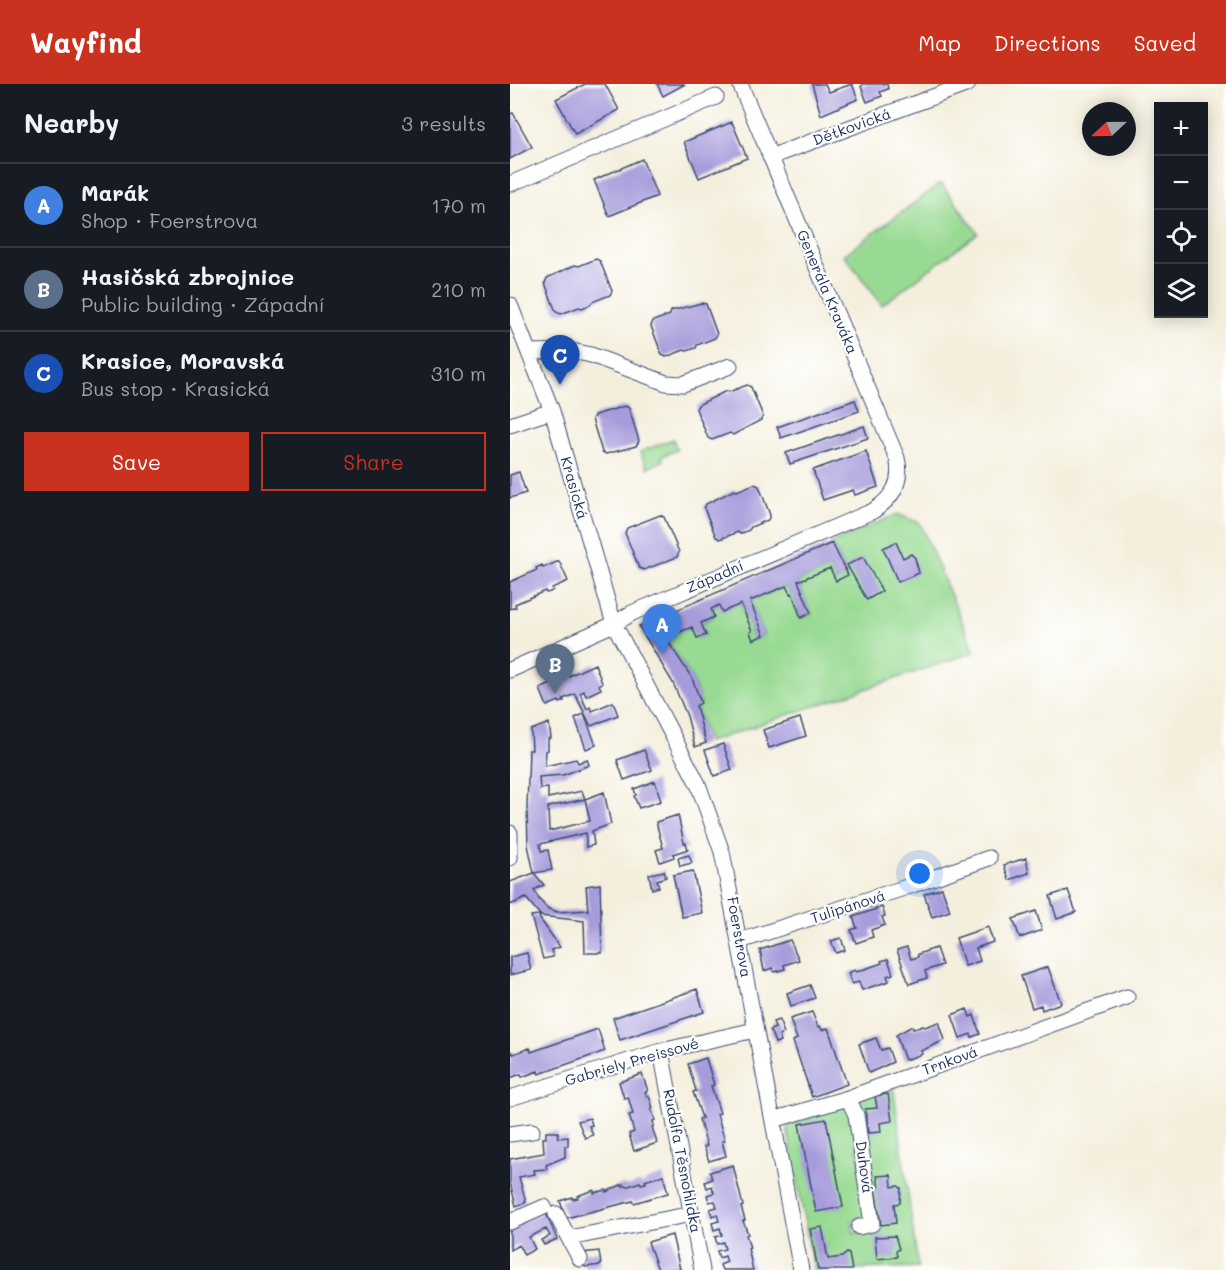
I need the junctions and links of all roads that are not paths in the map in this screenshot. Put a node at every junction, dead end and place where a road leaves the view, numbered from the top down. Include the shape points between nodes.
1 (740, 84) edge
2 (968, 84) edge
3 (716, 97) dead end
4 (770, 157) junction
5 (510, 184) edge
6 (510, 305) edge
7 (530, 352) junction
8 (730, 366) dead end
9 (552, 411) junction
10 (510, 425) edge
11 (887, 500) joint
12 (614, 624) junction
13 (510, 670) edge
14 (510, 833) edge
15 (510, 858) edge
16 (989, 858) dead end
17 (740, 941) junction
18 (1127, 997) dead end
19 (755, 1030) junction
20 (661, 1051) junction
21 (510, 1098) edge
22 (848, 1098) junction
23 (772, 1120) junction
24 (532, 1131) dead end
25 (510, 1134) edge
26 (692, 1214) junction
27 (510, 1222) edge
28 (859, 1227) dead end
29 (569, 1239) junction
30 (580, 1258) dead end
31 (702, 1270) edge
32 (801, 1270) edge

1 - 4 street, Generála Kraváka
2 - 4 street, Dětkovická
3 - 5 street
4 - 11 street, Generála Kraváka via 897,458 899,478
6 - 7 street, Krasická
7 - 8 street via 591,354 666,383 683,384
7 - 9 street, Krasická
9 - 10 street
9 - 12 street, Krasická
11 - 12 street, Západní via 873,511
12 - 13 street, Západní
12 - 17 street, Foerstrova via 698,784 722,852
14 - 15 street
16 - 17 street, Tulipánová
17 - 19 street, Foerstrova
18 - 22 street, Trnková
19 - 20 street, Gabriely Preissové
19 - 23 street, Foerstrova
20 - 21 street, Gabriely Preissové
20 - 26 street, Rudolfa Těsnohlídka
22 - 23 street, Trnková
22 - 28 street, Duhová via 856,1115 872,1224
23 - 32 street, Foerstrova
24 - 25 street
26 - 29 street
26 - 31 street, Rudolfa Těsnohlídka
27 - 29 street via 550,1211
29 - 30 street

